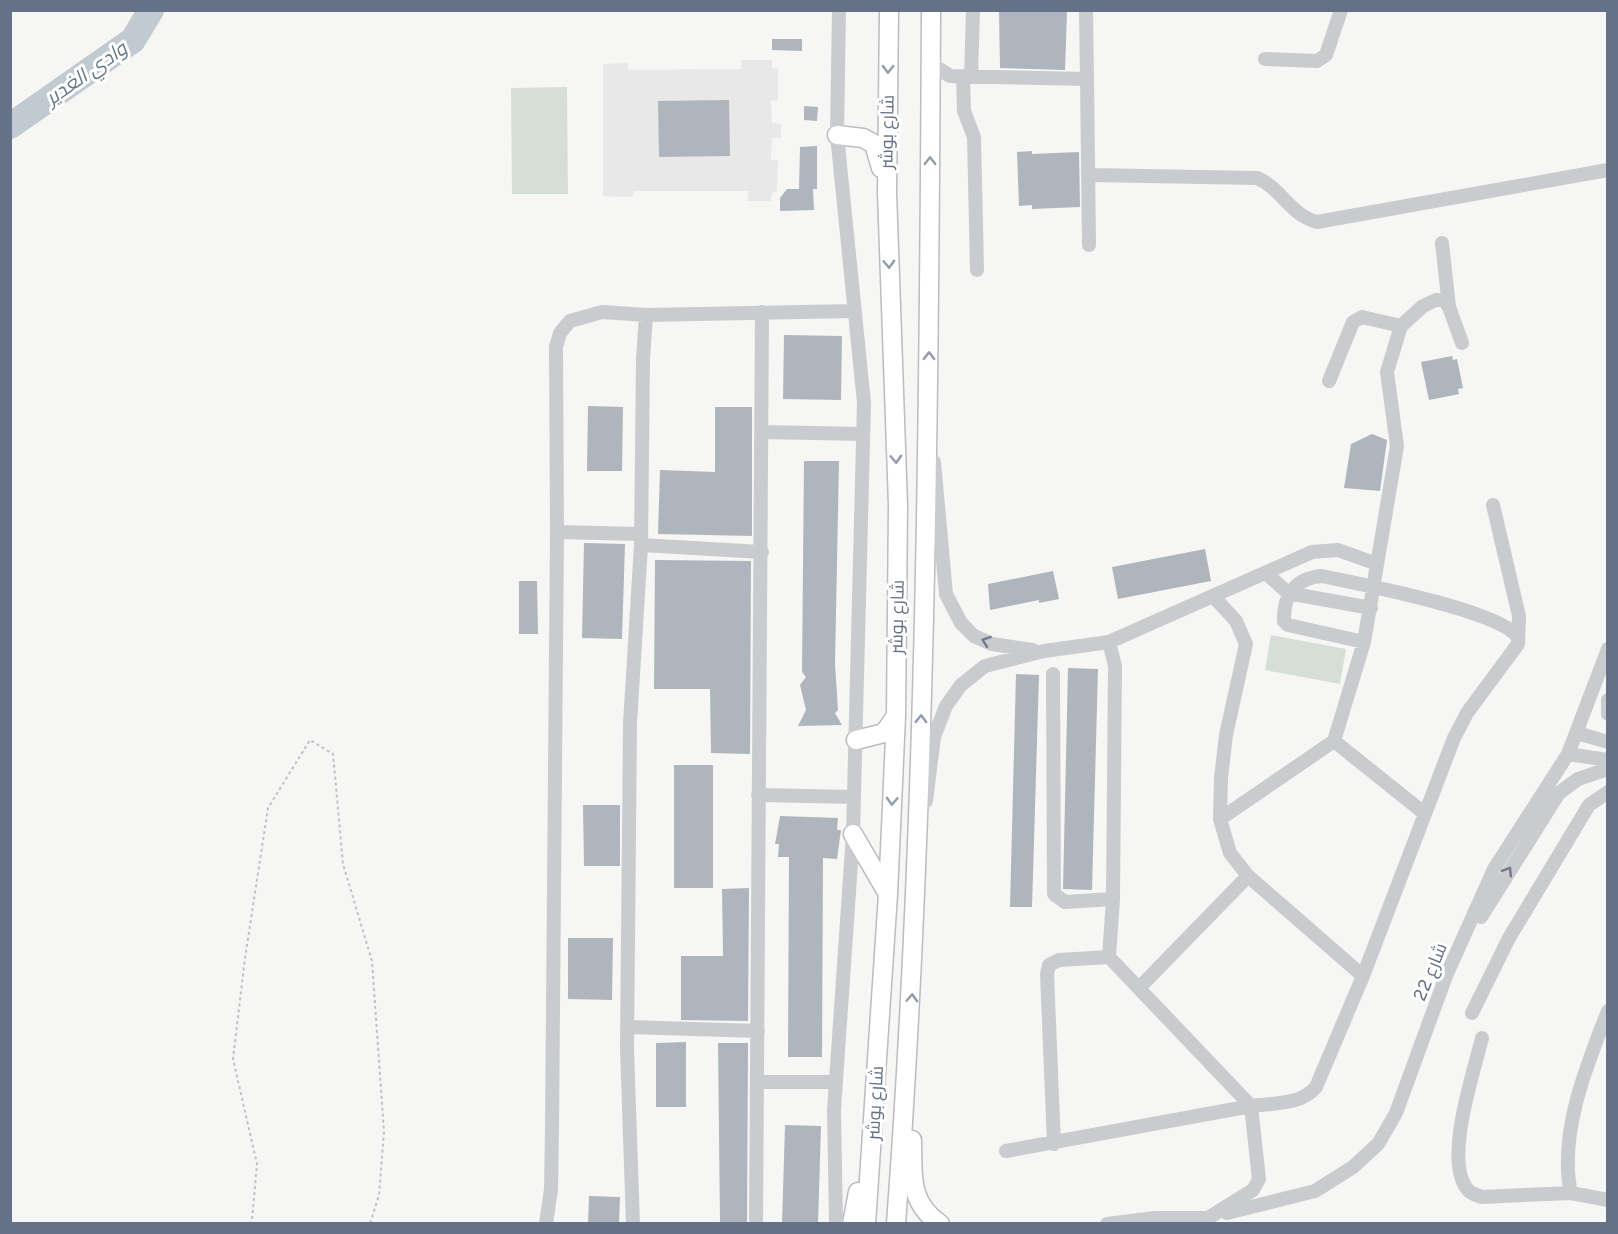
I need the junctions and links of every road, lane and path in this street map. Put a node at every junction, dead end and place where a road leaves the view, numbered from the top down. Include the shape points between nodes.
1 (839, 10) edge
2 (889, 10) edge
3 (931, 10) edge
4 (973, 10) edge
5 (1086, 10) edge
6 (1341, 10) edge
7 (931, 56) junction
8 (1265, 59) dead end
9 (961, 77) junction
10 (1087, 79) junction
11 (931, 105) junction
12 (837, 135) junction
13 (1608, 170) edge
14 (1090, 175) junction
15 (887, 192) junction
16 (1442, 243) dead end
17 (1089, 245) dead end
18 (977, 270) dead end
19 (1449, 307) junction
20 (855, 311) junction
21 (762, 312) junction
22 (646, 315) junction
23 (1401, 326) junction
24 (1462, 343) dead end
25 (1329, 381) dead end
26 (928, 399) junction
27 (762, 432) junction
28 (863, 434) junction
29 (1493, 505) dead end
30 (557, 532) junction
31 (641, 540) junction
32 (762, 552) junction
33 (1377, 564) junction
34 (1266, 573) junction
35 (1375, 587) junction
36 (1288, 593) junction
37 (1213, 596) junction
38 (1371, 608) junction
39 (1518, 637) junction
40 (1109, 642) junction
41 (1364, 642) junction
42 (1608, 649) edge
43 (1044, 651) junction
44 (1053, 674) dead end
45 (1608, 700) edge
46 (1608, 714) edge
47 (896, 716) junction
48 (1577, 733) junction
49 (856, 740) junction
50 (1334, 741) junction
51 (1608, 742) edge
52 (1568, 754) junction
53 (1608, 760) edge
54 (1608, 769) edge
55 (1608, 792) edge
56 (758, 795) junction
57 (853, 797) junction
58 (1424, 813) junction
59 (1220, 819) junction
60 (853, 834) junction
61 (918, 860) junction
62 (1248, 876) junction
63 (888, 894) junction
64 (1113, 899) junction
65 (1109, 957) junction
66 (1446, 975) junction
67 (1363, 976) junction
68 (1140, 987) junction
69 (1608, 1011) edge
70 (1472, 1013) dead end
71 (628, 1027) junction
72 (758, 1031) junction
73 (910, 1032) junction
74 (1482, 1038) dead end
75 (758, 1082) junction
76 (836, 1082) junction
77 (1251, 1106) junction
78 (1054, 1144) junction
79 (872, 1148) junction
80 (1006, 1151) dead end
81 (1571, 1193) junction
82 (1608, 1200) edge
83 (1208, 1218) junction
84 (1225, 1219) edge
85 (249, 1224) edge
86 (370, 1224) edge
87 (546, 1224) edge
88 (633, 1224) edge
89 (756, 1224) edge
90 (836, 1224) edge
91 (852, 1224) edge
92 (866, 1224) edge
93 (896, 1224) edge
94 (940, 1224) edge
95 (1107, 1224) edge
96 (1191, 1224) edge

1 - 12 street
2 -> 15 main road, شارع بوشر
3 - 7 main road, شارع بوشر
4 - 9 street
5 - 10 street
6 - 8 street via 1326,56 1317,61
7 - 9 street via 936,67
7 - 11 main road, شارع بوشر
9 - 10 street
9 - 11 street via 935,87
9 - 18 street via 964,111 974,137
10 - 14 street
26 -> 11 main road, شارع بوشر
12 - 15 main road via 863,138 874,144
12 - 20 street
13 - 14 street via 1317,222 1297,213 1268,183 1257,178
14 - 17 street
15 -> 47 main road, شارع بوشر via 898,505
16 - 19 street
19 - 23 street via 1444,300 1436,300
19 - 24 street
20 - 21 street
20 - 28 street via 864,403
21 - 22 street
21 - 27 street
22 - 30 street via 586,315 570,321 560,333 556,347
22 - 31 street
23 - 25 street via 1362,317 1353,322
23 - 33 street via 1387,372 1397,446
43 -> 26 street via 992,644 974,636 961,623 946,594
61 -> 26 main road, شارع بوشر
27 - 28 street
27 - 32 street
28 - 49 street
29 - 39 street via 1519,616
30 - 31 street
30 - 87 street via 552,1129
31 - 32 street
31 - 71 street via 630,723
32 - 56 street
33 - 34 street via 1351,553 1325,550
33 - 35 street
34 - 36 street
34 - 37 street
35 - 36 street via 1322,576 1309,577
35 - 38 street
35 - 39 street via 1506,625
36 - 38 street
36 - 41 street via 1283,614 1287,625
37 - 40 street
37 - 59 street via 1243,631 1246,644 1226,735
38 - 41 street
39 - 58 street via 1515,651 1488,683 1458,730
40 - 43 street
40 - 64 street via 1115,666
41 - 50 street
42 - 48 street, شارع 22
43 - 61 street via 985,666 961,685 946,706 934,737
44 - 64 street via 1054,894 1065,902
45 - 46 street
47 - 49 main road via 884,733
47 -> 63 main road, شارع بوشر
48 - 51 street
48 - 52 street, شارع 22
49 - 57 street
50 - 58 street
50 - 59 street
52 - 53 street
52 - 66 street, شارع 22 via 1494,869
66 -> 54 street via 1551,802 1578,779
55 - 70 street via 1589,806 1509,938
56 - 57 street
56 - 72 street
57 - 60 street
58 - 67 street
59 - 62 street via 1230,853
60 - 63 main road
60 - 76 street
73 -> 61 main road, شارع بوشر
62 - 67 street
62 - 68 street
63 - 79 main road, شارع بوشر
64 - 65 street
65 - 68 street
65 - 78 street via 1059,960 1049,965
66 - 84 street, شارع 22 via 1396,1113 1378,1144 1353,1167 1315,1191
67 - 77 street via 1308,1097
68 - 77 street
69 - 81 street via 1582,1077 1566,1172
71 - 72 street
71 - 88 street
72 - 75 street
73 - 93 main road, شارع بوشر
73 - 94 main road via 915,1194 925,1214
74 - 81 street via 1457,1143 1462,1179 1469,1191 1481,1197
75 - 76 street
75 - 89 street
76 - 90 street
77 - 78 street
77 - 83 street via 1259,1179 1253,1190
78 - 80 street
79 - 91 main road via 861,1167
79 - 92 main road, شارع بوشر
81 - 82 street
83 - 84 street, شارع 22
83 - 95 street, شارع 22 via 1155,1218
83 - 96 street, شارع 22
85 - 86 path via 257,1164 233,1059 245,958 268,808 309,740 333,754 344,864 372,961 384,1132 379,1195

